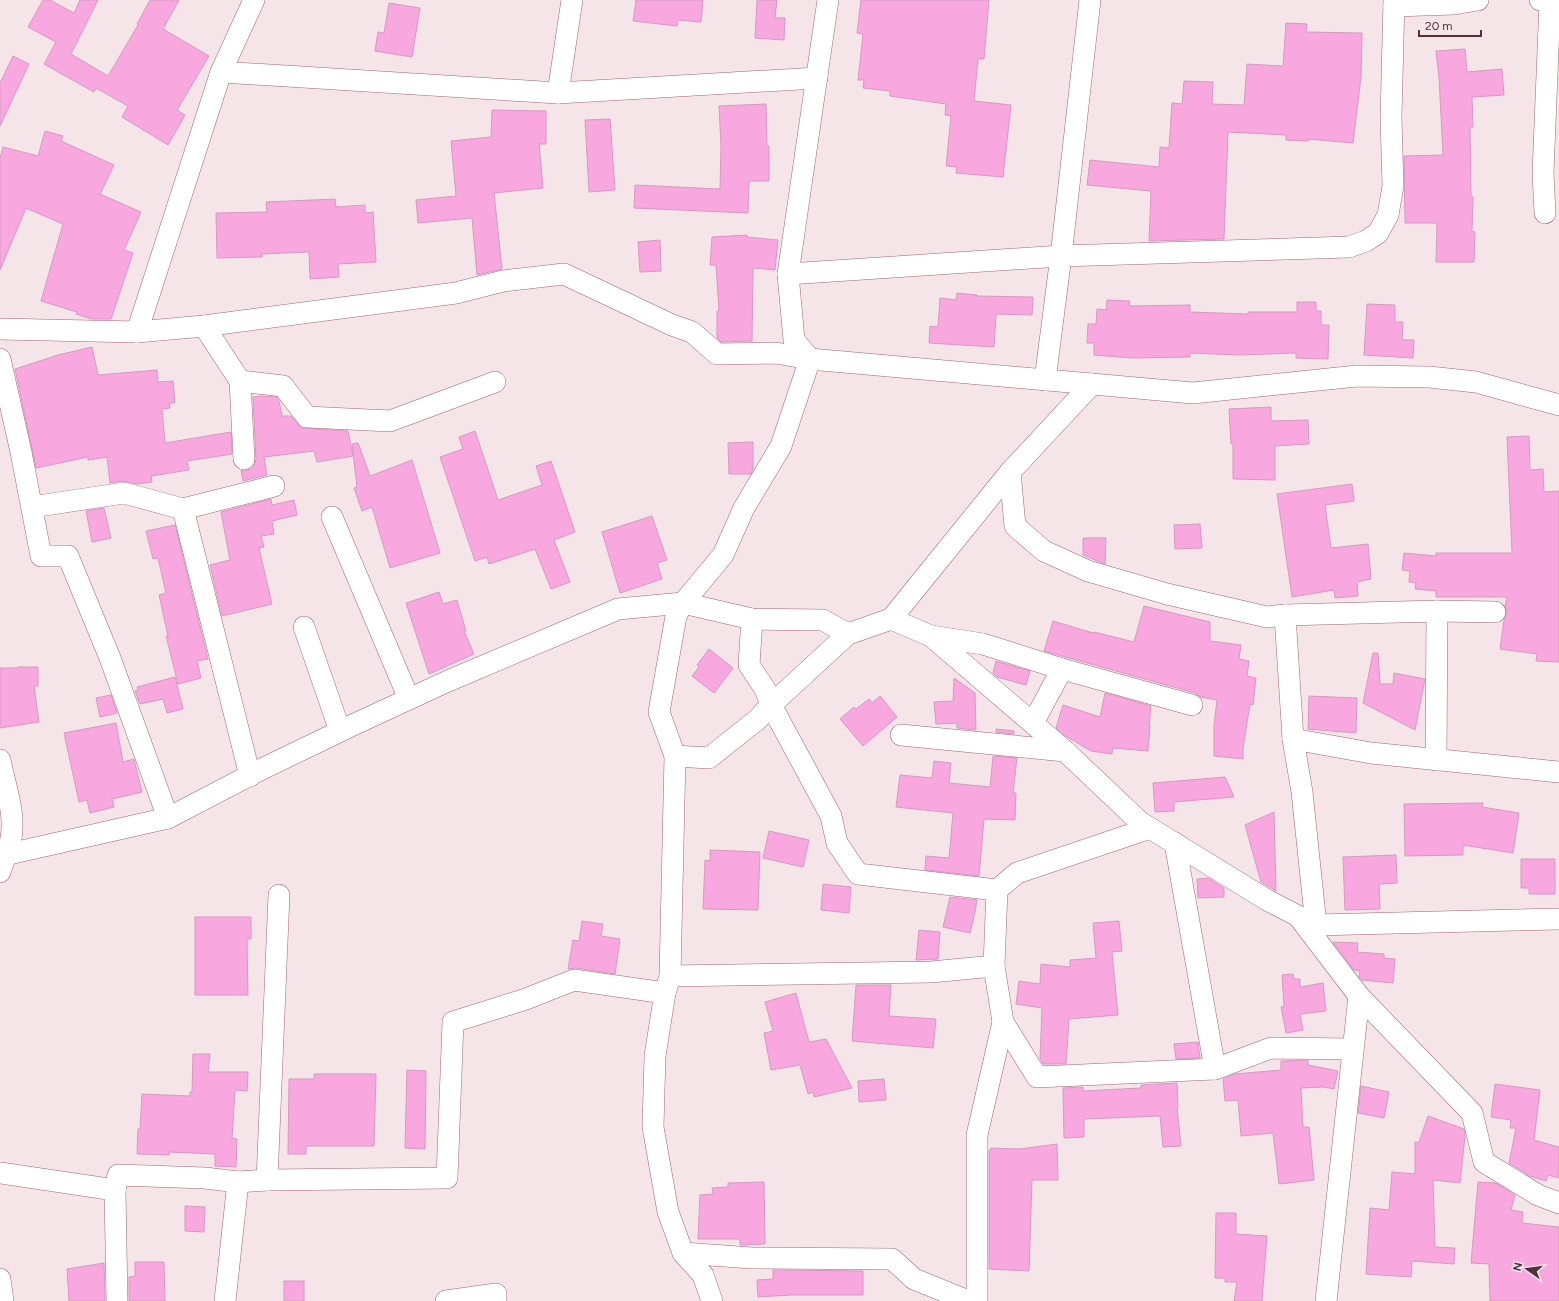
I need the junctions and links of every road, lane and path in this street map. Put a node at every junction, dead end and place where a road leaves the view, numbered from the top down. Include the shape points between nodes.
1 (254, 0) edge
2 (572, 0) edge
3 (828, 0) edge
4 (1090, 0) edge
5 (1478, 0) edge
6 (1547, 0) edge
7 (1394, 3) edge
8 (221, 72) junction
9 (817, 78) junction
10 (558, 93) junction
11 (1551, 173) edge
12 (1545, 213) dead end
13 (1061, 256) junction
14 (788, 274) junction
15 (204, 326) junction
16 (0, 329) edge
17 (137, 332) junction
18 (0, 359) edge
19 (810, 359) junction
20 (1045, 380) junction
21 (240, 381) junction
22 (495, 382) dead end
23 (1092, 384) junction
24 (1559, 405) edge
25 (244, 459) dead end
26 (1010, 472) junction
27 (274, 486) dead end
28 (32, 508) junction
29 (183, 509) junction
30 (332, 518) dead end
31 (683, 603) junction
32 (1437, 611) junction
33 (1495, 612) dead end
34 (1285, 615) junction
35 (752, 619) junction
36 (891, 619) junction
37 (304, 627) dead end
38 (848, 634) junction
39 (931, 636) junction
40 (1062, 669) junction
41 (409, 699) junction
42 (771, 705) junction
43 (1192, 705) dead end
44 (1033, 723) junction
45 (340, 731) junction
46 (900, 735) dead end
47 (1293, 739) junction
48 (1065, 751) junction
49 (674, 756) junction
50 (0, 760) edge
51 (1436, 760) junction
52 (1559, 772) edge
53 (250, 776) junction
54 (168, 818) junction
55 (1150, 828) junction
56 (1175, 843) junction
57 (2, 861) edge
58 (997, 890) junction
59 (279, 895) dead end
60 (1559, 919) edge
61 (1316, 932) junction
62 (994, 966) junction
63 (668, 985) junction
64 (1359, 996) junction
65 (1003, 1022) junction
66 (1353, 1049) junction
67 (1215, 1069) junction
68 (0, 1173) edge
69 (267, 1180) junction
70 (238, 1182) junction
71 (115, 1190) junction
72 (1559, 1203) edge
73 (684, 1253) junction
74 (703, 1274) junction
75 (0, 1279) edge
76 (3, 1301) edge
77 (117, 1301) edge
78 (225, 1301) edge
79 (446, 1301) edge
80 (496, 1301) edge
81 (703, 1301) edge
82 (712, 1301) edge
83 (968, 1301) edge
84 (977, 1301) edge
85 (1326, 1301) edge

1 - 8 street
2 - 10 street
3 - 9 street
4 - 13 street
5 - 7 street via 1454,4
6 - 11 street
7 - 13 street via 1391,118 1393,186 1388,215 1378,233 1349,247
8 - 10 street
8 - 17 street
9 - 10 street
9 - 14 street
11 - 12 street
13 - 14 street
13 - 20 street
14 - 19 street via 794,340
15 - 17 street
15 - 19 street via 456,294 503,281 564,274 692,332 717,354 776,353
15 - 21 street
16 - 17 street
18 - 28 street
19 - 20 street
19 - 31 street via 781,446 744,508 723,556
20 - 23 street
21 - 22 street via 283,386 307,418 390,421
21 - 25 street
23 - 24 street via 1192,393 1357,376 1429,377 1476,382
23 - 26 street
26 - 34 street via 1015,526 1044,551 1088,571 1167,594 1267,617
26 - 36 street
27 - 29 street
28 - 29 street via 124,493
28 - 54 street via 41,556 68,556 110,658
29 - 53 street
30 - 41 street
31 - 35 street
31 - 41 street via 618,609
31 - 49 street via 676,616 659,712
32 - 33 street
32 - 34 street
32 - 51 street
34 - 47 street
35 - 38 street via 823,620
35 - 42 street via 749,665 766,689
36 - 38 street
36 - 39 street
37 - 45 street
38 - 42 street
39 - 40 street via 983,644
39 - 44 street
40 - 43 street
40 - 44 street
41 - 45 street
42 - 49 street via 758,719 709,758
42 - 58 street via 830,816 836,843 858,874
44 - 48 street
45 - 53 street
46 - 48 street
47 - 51 street via 1371,753
47 - 61 street via 1302,792
48 - 55 street via 1140,822
49 - 63 street
50 - 57 street via 11,812 12,832 10,844
51 - 52 street
53 - 54 street
54 - 57 street
55 - 56 street
55 - 58 street via 1017,873
56 - 61 street via 1267,900 1298,916
56 - 67 street
58 - 62 street
59 - 69 street
60 - 61 street
61 - 64 street
62 - 63 street via 931,972
62 - 65 street
63 - 69 street via 574,980 526,999 453,1022 447,1178
63 - 73 street via 656,1056 653,1127 668,1212
64 - 66 street
64 - 72 street via 1472,1113 1484,1162 1538,1195
65 - 67 street via 1037,1078
65 - 84 street via 977,1135
66 - 67 street via 1272,1048
66 - 85 street
68 - 71 street
69 - 70 street
70 - 71 street via 205,1178 118,1175
70 - 78 street
71 - 77 street
73 - 74 street
73 - 83 street via 752,1258 892,1259 914,1279
74 - 81 street
74 - 82 street
75 - 76 street
79 - 80 street via 496,1294

